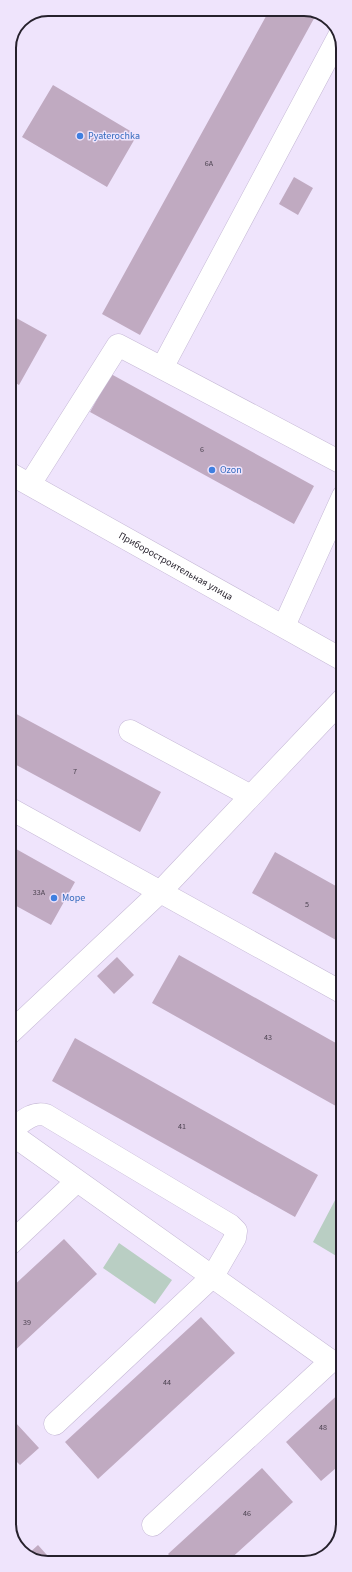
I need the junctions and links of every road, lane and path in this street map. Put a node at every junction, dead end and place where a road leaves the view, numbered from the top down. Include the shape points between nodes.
1 (335, 43) edge
2 (162, 368) junction
3 (336, 461) edge
4 (16, 477) edge
5 (30, 484) junction
6 (336, 509) edge
7 (284, 626) junction
8 (336, 656) edge
9 (336, 706) edge
10 (130, 731) dead end
11 (251, 796) junction
12 (16, 812) edge
13 (161, 891) junction
14 (336, 989) edge
15 (16, 1028) edge
16 (16, 1128) edge
17 (16, 1136) edge
18 (77, 1181) junction
19 (16, 1238) edge
20 (213, 1276) junction
21 (336, 1354) edge
22 (336, 1356) edge
23 (55, 1424) dead end
24 (153, 1525) dead end

1 - 2 main road
2 - 3 main road
2 - 5 main road via 118,345
4 - 5 main road, Приборостроительная улица
5 - 7 main road, Приборостроительная улица
6 - 7 main road
7 - 8 main road, Приборостроительная улица
9 - 11 main road
10 - 11 main road
11 - 13 main road
12 - 13 main road
13 - 14 main road
13 - 15 main road
16 - 20 main road via 38,1113 46,1115 230,1225 236,1231 235,1238
17 - 18 main road
18 - 19 main road
18 - 20 main road
20 - 21 main road
20 - 23 main road
22 - 24 main road

